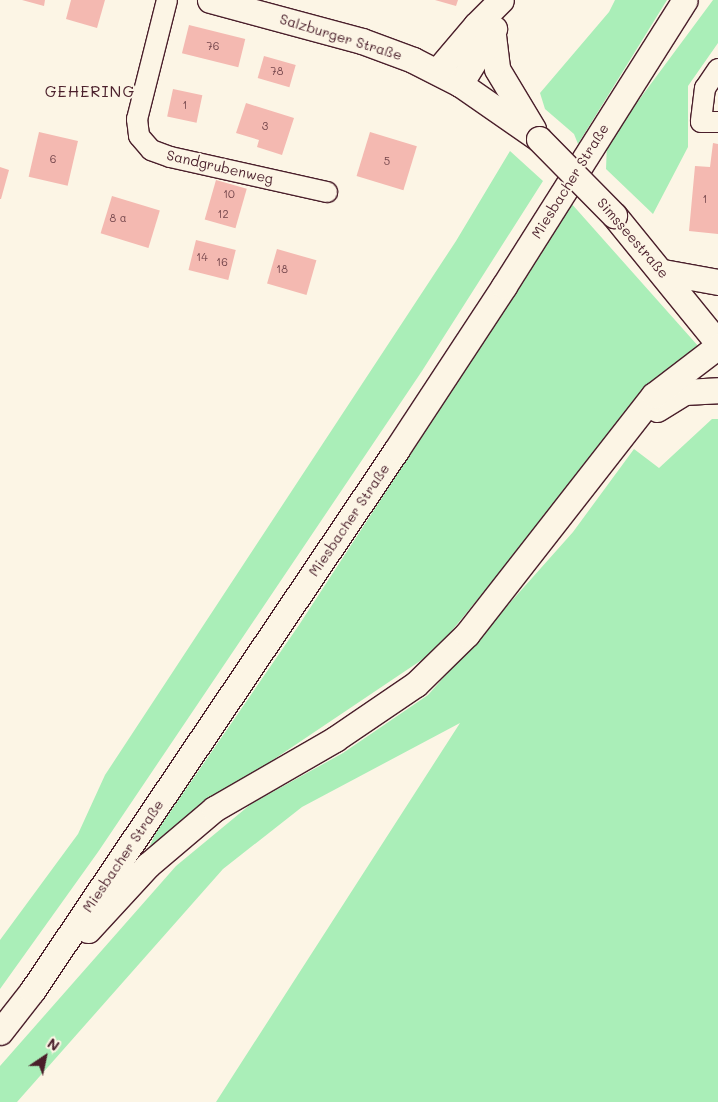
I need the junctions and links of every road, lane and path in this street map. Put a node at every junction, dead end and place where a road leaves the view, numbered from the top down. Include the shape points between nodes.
1 (167, 0) edge
2 (210, 0) edge
3 (685, 0) edge
4 (499, 3) edge
5 (493, 35) junction
6 (718, 69) edge
7 (437, 71) junction
8 (460, 84) junction
9 (718, 122) edge
10 (539, 139) junction
11 (327, 192) dead end
12 (663, 272) junction
13 (718, 282) edge
14 (715, 333) edge
15 (718, 390) edge
16 (620, 439) junction
17 (32, 991) junction
18 (0, 1032) edge

1 - 11 street, Sandgrubenweg via 137,119 139,136 151,150 170,157
2 - 7 main road, Salzburger Straße via 362,41
3 - 17 main road, Miesbacher Straße via 504,286
4 - 5 main road
4 - 7 main road
5 - 8 main road
5 - 10 main road via 497,69
6 - 9 street via 705,88 701,122
7 - 8 main road, Salzburger Straße
8 - 10 main road, Salzburger Straße
10 - 12 main road, Simsseestraße, bridge via 614,215
12 - 13 main road
12 - 14 main road, Simsseestraße
14 - 16 main road via 654,395
15 - 16 main road via 684,392
16 - 17 main road via 467,634 416,684 335,739 214,809 148,865
17 - 18 main road, Miesbacher Straße

